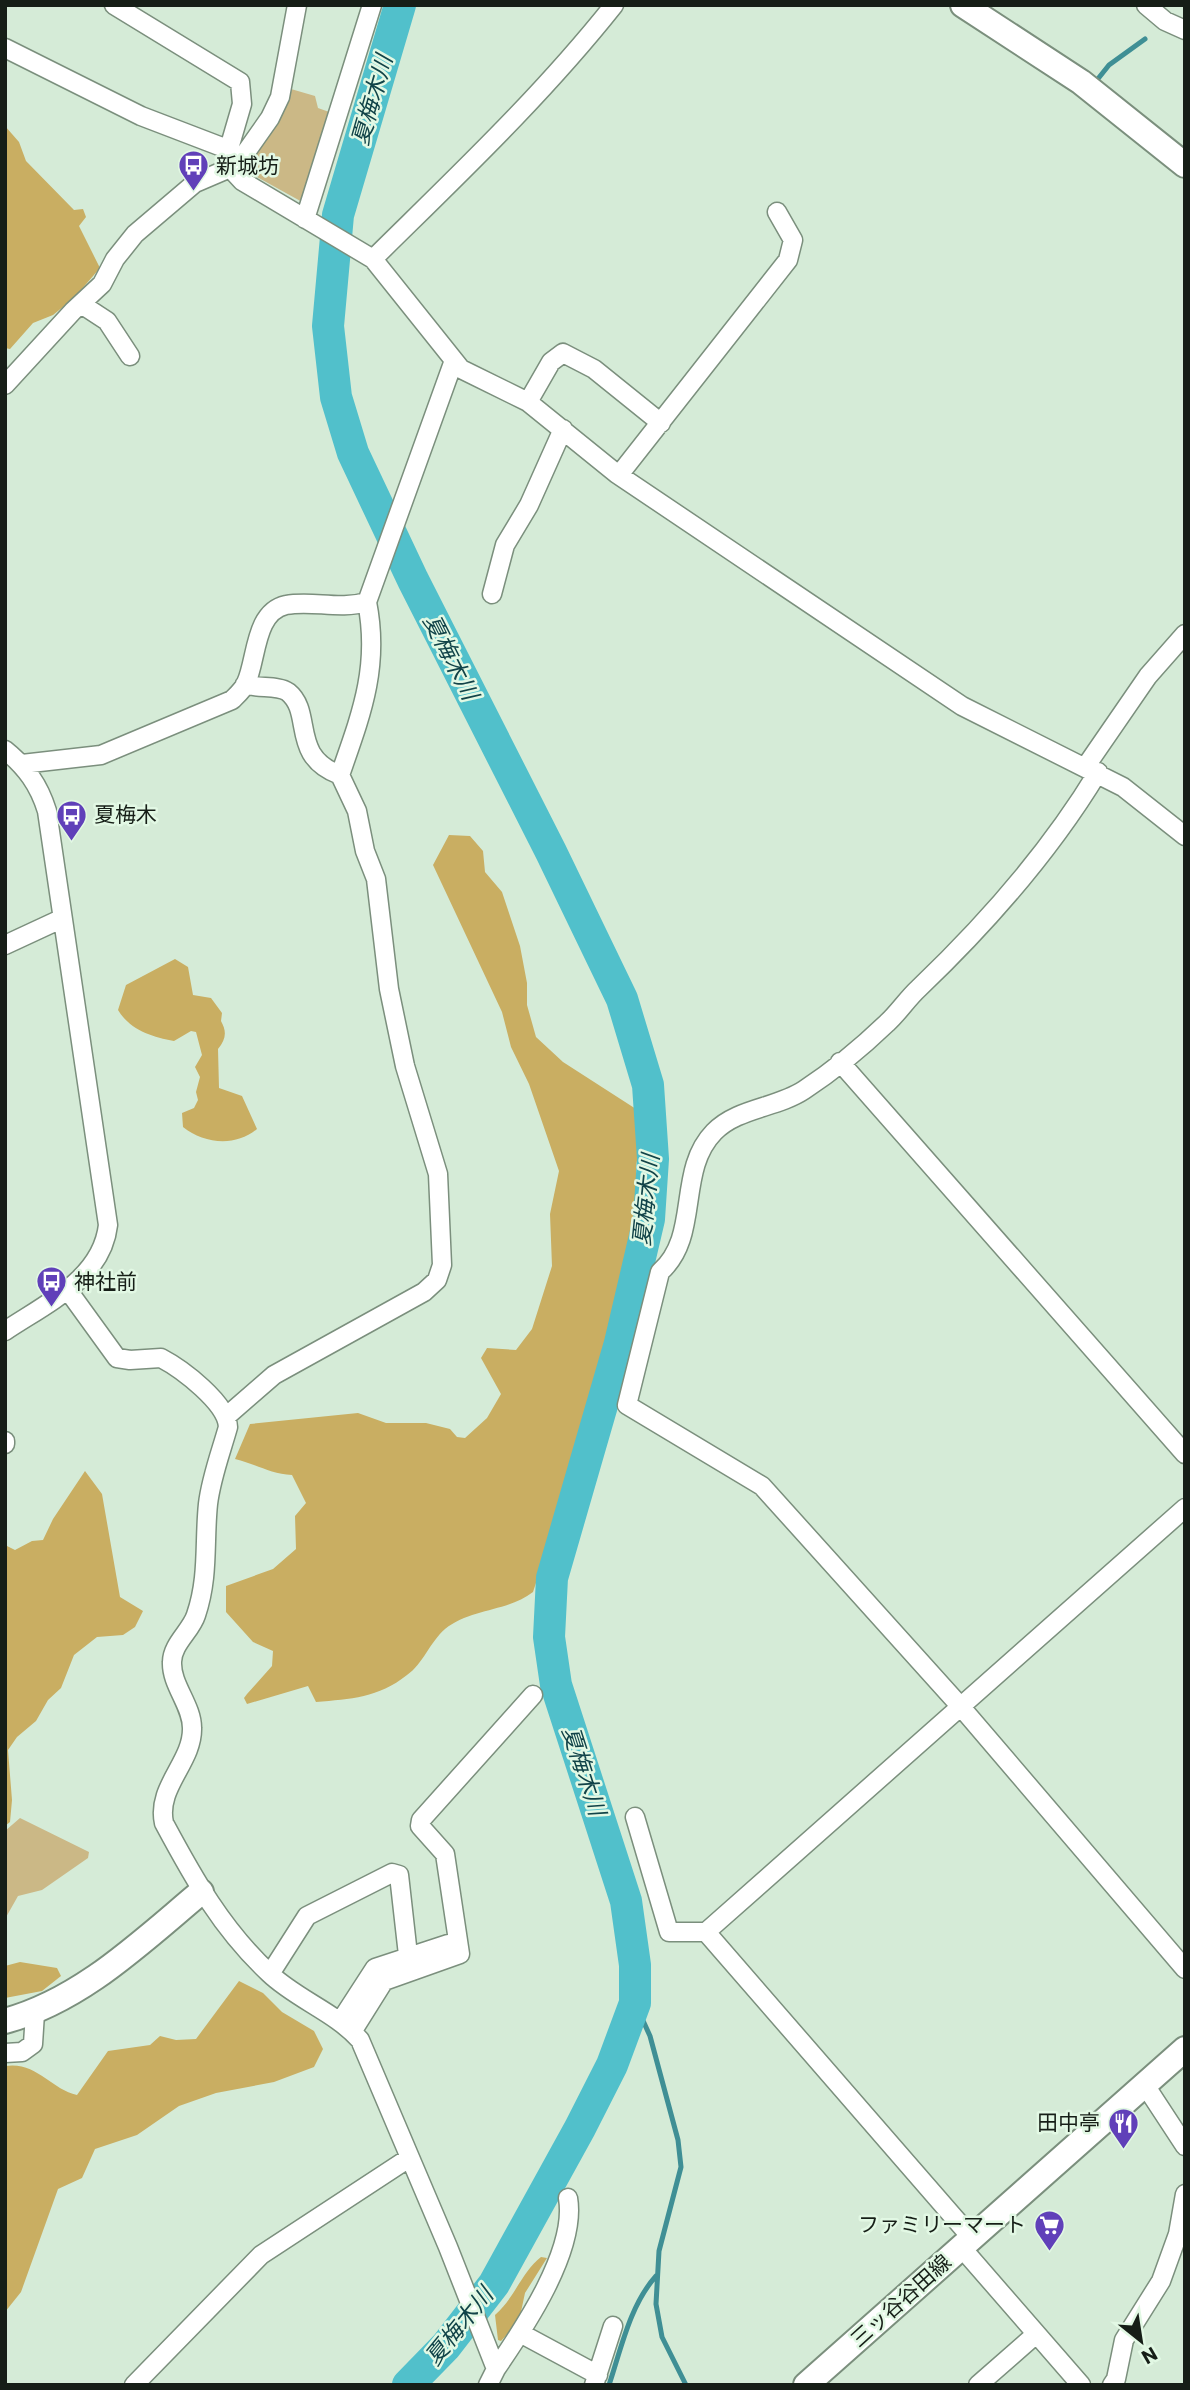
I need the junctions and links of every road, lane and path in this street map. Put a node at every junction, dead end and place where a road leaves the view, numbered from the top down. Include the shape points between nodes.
1 (114, 5) edge
2 (297, 5) edge
3 (372, 5) edge
4 (614, 5) edge
5 (963, 5) edge
6 (1146, 5) edge
7 (1185, 30) edge
8 (5, 48) edge
9 (232, 160) junction
10 (1185, 165) edge
11 (777, 212) dead end
12 (307, 220) junction
13 (373, 259) junction
14 (81, 304) junction
15 (130, 356) dead end
16 (453, 363) junction
17 (5, 385) edge
18 (528, 402) junction
19 (661, 423) junction
20 (563, 429) junction
21 (619, 475) junction
22 (492, 594) dead end
23 (367, 602) junction
24 (1185, 634) edge
25 (246, 684) junction
26 (5, 750) edge
27 (22, 764) junction
28 (1092, 769) junction
29 (340, 775) junction
30 (1185, 836) edge
31 (61, 919) junction
32 (5, 945) edge
33 (840, 1062) junction
34 (67, 1289) junction
35 (5, 1331) edge
36 (228, 1415) junction
37 (1185, 1454) edge
38 (1185, 1508) edge
39 (533, 1695) dead end
40 (961, 1707) junction
41 (635, 1817) dead end
42 (201, 1892) junction
43 (706, 1932) junction
44 (448, 1944) dead end
45 (408, 1955) junction
46 (1185, 1969) edge
47 (270, 1974) junction
48 (35, 2013) junction
49 (5, 2021) edge
50 (346, 2027) junction
51 (1185, 2049) edge
52 (5, 2053) edge
53 (1145, 2085) junction
54 (1185, 2146) edge
55 (409, 2158) junction
56 (1185, 2194) edge
57 (568, 2199) dead end
58 (966, 2242) junction
59 (613, 2326) dead end
60 (520, 2333) junction
61 (1035, 2335) junction
62 (492, 2377) edge
63 (596, 2380) edge
64 (134, 2385) edge
65 (806, 2385) edge
66 (978, 2385) edge
67 (1081, 2385) edge
68 (1112, 2385) edge

1 - 9 street via 240,82 242,103
2 - 9 street via 280,97 270,118
3 - 12 street
4 - 13 street via 481,156
5 - 10 street via 1091,89
6 - 7 street
8 - 9 street via 141,116 178,128
9 - 12 street via 242,181
9 - 14 street via 153,217 123,247 102,285
11 - 19 street via 793,240 788,260
12 - 13 street
13 - 16 street
14 - 15 street via 107,321
14 - 17 street
16 - 18 street
16 - 23 street
18 - 19 street via 551,362 563,353 594,369
18 - 20 street
19 - 21 street
20 - 21 street
20 - 22 street via 529,505 505,545
21 - 28 street via 962,706
23 - 25 street via 349,607 289,605 272,612 259,636
23 - 29 street via 370,685
24 - 28 street via 1148,676
25 - 27 street via 232,700 101,755
25 - 29 street via 290,694 307,747 325,768
26 - 27 street
27 - 31 street via 47,811
28 - 30 street via 1142,800
28 - 33 street via 1065,827 971,939 886,1024
29 - 36 street via 357,811 376,879 389,989 405,1066 438,1174 443,1244 440,1274 424,1292 274,1375
31 - 32 street
31 - 34 street via 108,1225 94,1265
33 - 37 street
33 - 40 street via 804,1090 730,1121 704,1146 695,1162 680,1244 660,1272 626,1405 762,1486
34 - 35 street
34 - 36 street via 117,1358 161,1358
36 - 42 street via 209,1495 203,1588 196,1616 175,1650 172,1664 192,1727 162,1812
38 - 40 street
39 - 50 street via 421,1820 420,1826 445,1854 460,1954 384,1981
40 - 43 street
40 - 46 street
41 - 43 street via 669,1932
42 - 47 street
42 - 48 street via 87,1985
43 - 58 street
44 - 45 street
45 - 47 street via 399,1875 392,1873 307,1916
45 - 50 street via 369,1973
47 - 50 street
48 - 49 street
48 - 52 street via 33,2044 22,2052
50 - 55 street via 372,2065
51 - 53 street, 三ッ谷谷田線
53 - 54 street
53 - 58 street, 三ッ谷谷田線
55 - 62 street via 481,2328
55 - 64 street via 261,2255
56 - 68 street via 1178,2234 1161,2281 1124,2340
57 - 60 street via 568,2226 560,2253
58 - 61 street
58 - 65 street, 三ッ谷谷田線
59 - 63 street
60 - 62 street
60 - 63 street
61 - 66 street
61 - 67 street

